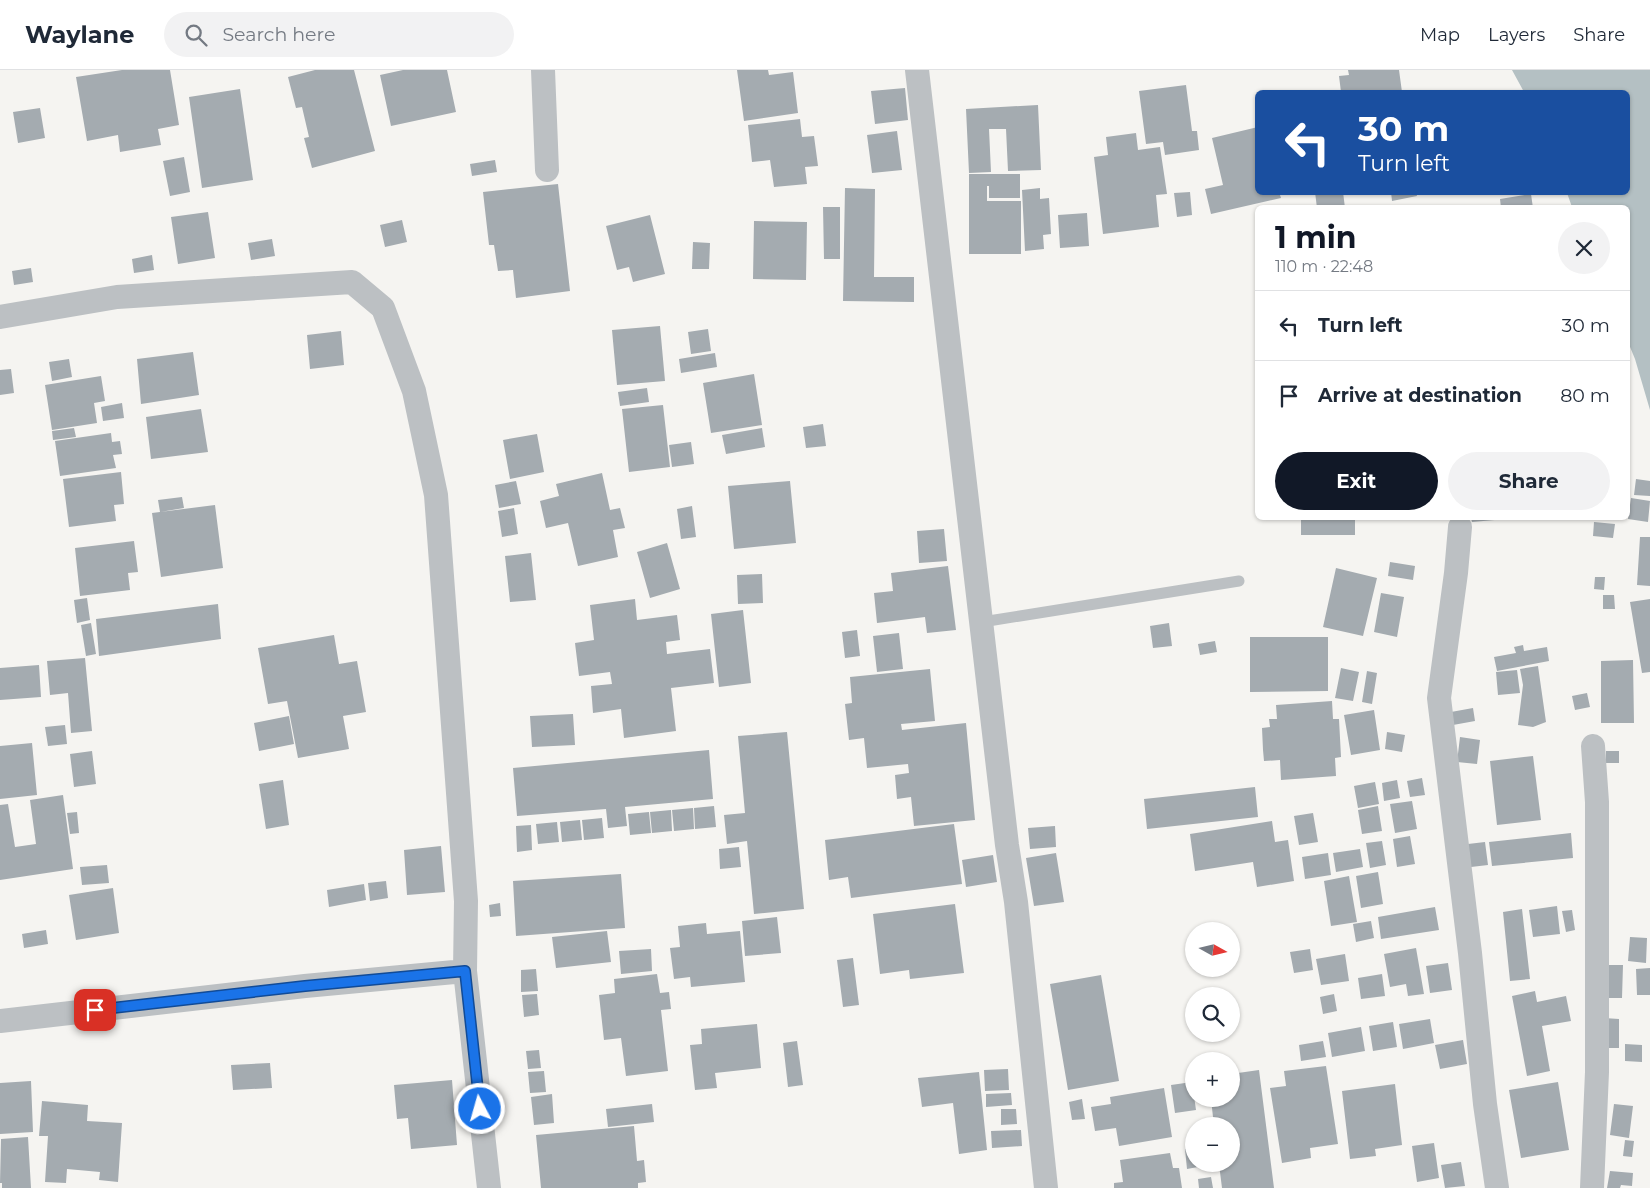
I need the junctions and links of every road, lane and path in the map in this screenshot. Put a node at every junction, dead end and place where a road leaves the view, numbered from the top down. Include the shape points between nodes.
1 (543, 70) edge
2 (917, 70) edge
3 (547, 170) dead end
4 (0, 317) edge
5 (1460, 527) dead end
6 (1239, 581) dead end
7 (982, 622) junction
8 (1593, 746) dead end
9 (465, 971) junction
10 (0, 1021) edge
11 (489, 1188) edge
12 (1046, 1188) edge
13 (1497, 1188) edge
14 (1592, 1188) edge

1 - 3 street
2 - 7 street
4 - 9 street via 117,297 352,282 383,308 414,391 436,495 466,901
5 - 13 street via 1439,698
6 - 7 lane
7 - 12 street
8 - 14 street via 1597,802 1597,1072
9 - 10 street
9 - 11 street

